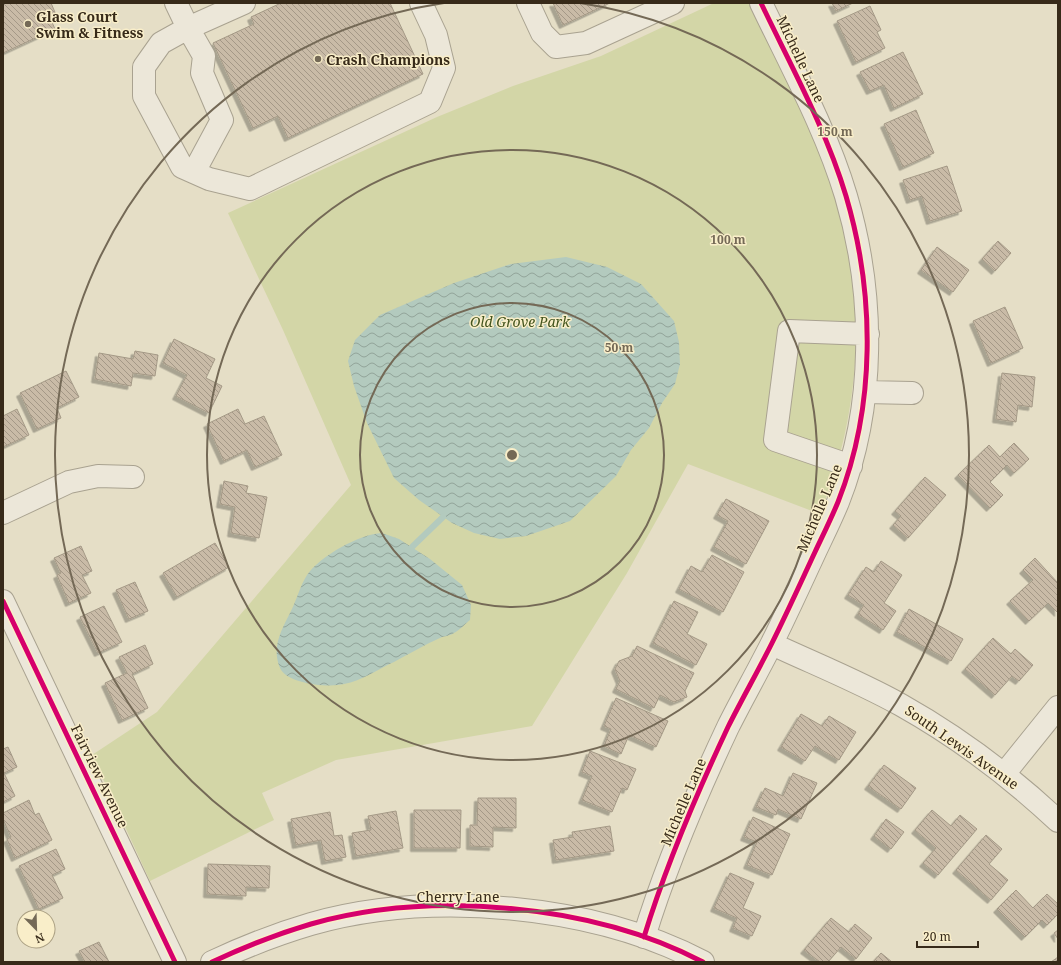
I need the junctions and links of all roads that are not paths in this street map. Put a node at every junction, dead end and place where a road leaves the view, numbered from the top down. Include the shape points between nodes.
1 (176, 3) edge
2 (244, 3) edge
3 (420, 3) edge
4 (528, 3) edge
5 (673, 3) edge
6 (761, 3) edge
7 (188, 28) junction
8 (194, 172) junction
9 (868, 334) junction
10 (864, 392) junction
11 (912, 393) dead end
12 (850, 466) junction
13 (133, 477) dead end
14 (3, 513) edge
15 (3, 601) edge
16 (772, 644) junction
17 (1058, 707) edge
18 (1004, 774) junction
19 (1058, 821) edge
20 (644, 937) junction
21 (175, 962) edge
22 (212, 962) edge
23 (704, 962) edge

1 - 7 street
2 - 7 street
3 - 8 street via 436,35 444,68 430,102 250,189 209,179
4 - 5 street via 542,33 556,47 586,43
6 - 9 street, Michelle Lane via 835,161 856,238
7 - 8 street via 204,56 202,73 222,120
7 - 8 street via 161,43 144,67 144,96 182,167
9 - 10 street, Michelle Lane
9 - 12 street via 789,331 775,440
10 - 11 street
10 - 12 street, Michelle Lane
12 - 16 street, Michelle Lane via 838,502
13 - 14 street via 98,476 69,482
15 - 21 street, Fairview Avenue
16 - 18 street, South Lewis Avenue via 902,706 950,735
16 - 20 street, Michelle Lane via 729,726 690,812 653,906
17 - 18 street
18 - 19 street, South Lewis Avenue
20 - 22 street, Cherry Lane via 562,915 509,908 416,908 364,913 312,924 266,939
20 - 23 street, Cherry Lane

